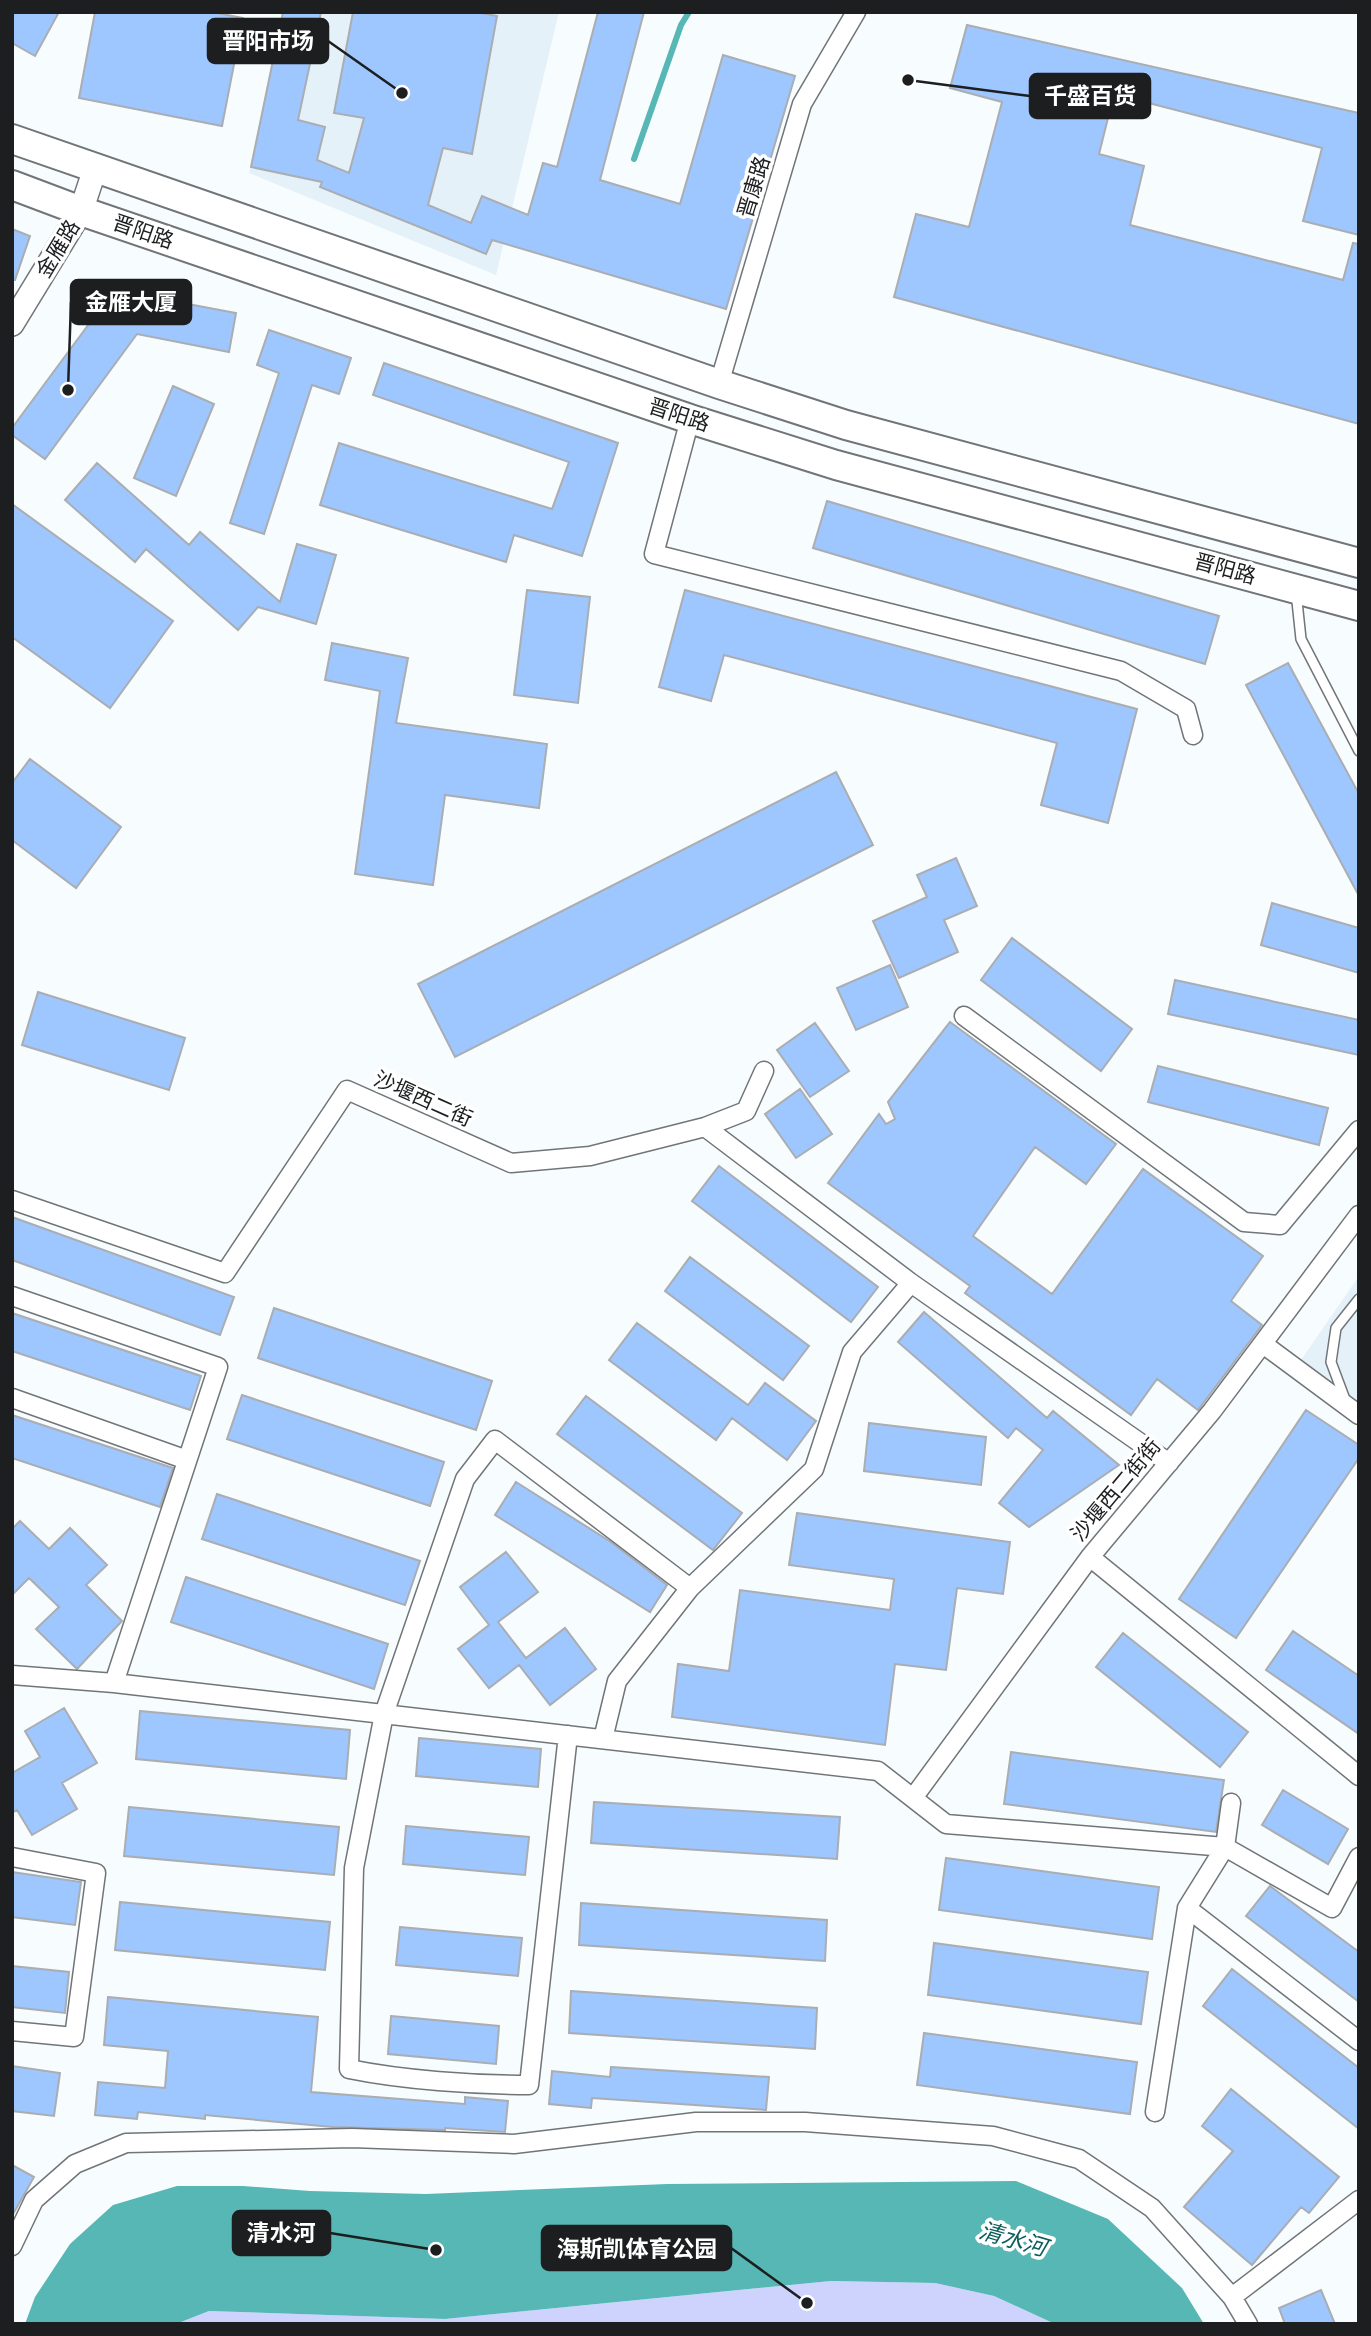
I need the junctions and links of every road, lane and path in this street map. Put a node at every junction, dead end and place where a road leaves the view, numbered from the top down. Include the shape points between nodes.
1 (856, 12) edge
2 (12, 139) edge
3 (95, 169) junction
4 (12, 185) edge
5 (81, 211) junction
6 (12, 324) edge
7 (719, 384) junction
8 (690, 419) junction
9 (1359, 563) edge
10 (1295, 588) junction
11 (1359, 606) edge
12 (1193, 735) dead end
13 (1359, 751) edge
14 (964, 1016) dead end
15 (764, 1070) dead end
16 (705, 1127) junction
17 (1359, 1130) edge
18 (12, 1200) edge
19 (1359, 1215) edge
20 (911, 1283) junction
21 (12, 1296) edge
22 (1359, 1299) edge
23 (1263, 1344) junction
24 (12, 1398) edge
25 (1354, 1411) edge
26 (187, 1460) junction
27 (1169, 1463) junction
28 (1090, 1557) junction
29 (690, 1588) junction
30 (12, 1675) edge
31 (114, 1684) junction
32 (384, 1714) junction
33 (569, 1735) junction
34 (603, 1739) junction
35 (1359, 1776) edge
36 (913, 1798) junction
37 (1231, 1803) dead end
38 (1225, 1846) junction
39 (12, 1857) edge
40 (1359, 1857) edge
41 (1186, 1908) junction
42 (12, 2031) edge
43 (1359, 2041) edge
44 (1155, 2112) dead end
45 (1359, 2200) edge
46 (12, 2246) edge
47 (1232, 2297) junction
48 (1248, 2324) edge

1 - 7 street, 晋康路 via 802,104
2 - 3 main road, 晋阳路
3 - 5 street, 金雁路
3 - 7 main road, 晋阳路
4 - 5 main road, 晋阳路
5 - 6 street, 金雁路
5 - 8 main road, 晋阳路
7 - 9 main road, 晋阳路 via 846,425
8 - 10 main road, 晋阳路 via 836,465
8 - 12 street via 654,554 1121,671 1186,709
10 - 11 main road, 晋阳路
10 - 13 lane via 1301,639
14 - 17 street via 1244,1222 1280,1225
15 - 16 street, 沙堰西二街 via 746,1111
16 - 18 street, 沙堰西二街 via 590,1156 511,1163 347,1090 225,1272
16 - 20 street
19 - 23 street, 沙堰西二街街
20 - 27 street
20 - 29 street via 852,1352 814,1469
21 - 26 street via 218,1367
22 - 25 lane via 1336,1328 1331,1362
23 - 25 street
23 - 27 street, 沙堰西二街街
24 - 26 street
26 - 31 street
27 - 28 street, 沙堰西二街街
28 - 35 street
28 - 36 street, 沙堰西二街街
29 - 32 street via 495,1440 465,1479
29 - 34 street via 617,1682
30 - 31 street
31 - 32 street
32 - 33 street
32 - 33 street via 354,1868 349,2068 376,2074 529,2085
33 - 34 street
34 - 36 street via 878,1771
36 - 38 street via 946,1824
37 - 38 street
38 - 40 street via 1332,1908
38 - 41 street
39 - 42 street via 96,1874 74,2037
41 - 43 street
41 - 44 street
45 - 47 street
46 - 47 street via 34,2200 75,2164 126,2143 352,2138 514,2144 696,2122 805,2122 993,2136 1079,2159 1152,2208
47 - 48 street

